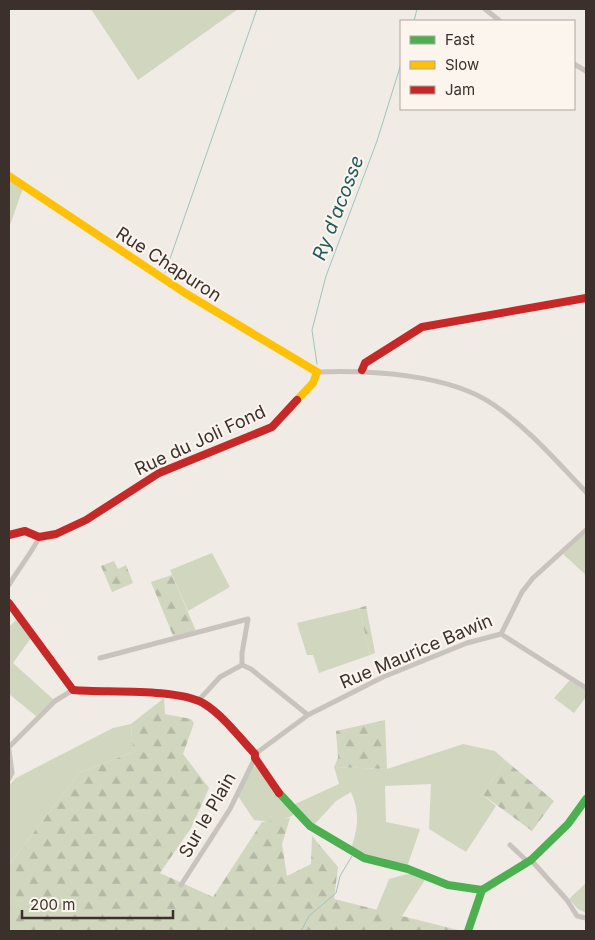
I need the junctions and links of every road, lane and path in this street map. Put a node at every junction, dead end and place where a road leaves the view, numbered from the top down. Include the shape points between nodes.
1 (485, 9) edge
2 (499, 20) edge
3 (9, 176) edge
4 (586, 298) edge
5 (362, 370) junction
6 (317, 372) junction
7 (586, 492) edge
8 (586, 530) edge
9 (9, 535) edge
10 (39, 537) junction
11 (9, 585) edge
12 (9, 603) edge
13 (501, 634) junction
14 (100, 658) dead end
15 (242, 665) junction
16 (586, 688) edge
17 (73, 690) junction
18 (198, 701) junction
19 (308, 714) junction
20 (9, 749) edge
21 (255, 756) junction
22 (9, 779) edge
23 (586, 799) edge
24 (510, 845) dead end
25 (529, 861) junction
26 (181, 885) dead end
27 (482, 890) junction
28 (586, 918) edge
29 (468, 931) edge

1 - 2 street
3 - 6 street, Rue Chapuron via 185,293
4 - 5 street via 422,327 365,363
5 - 6 street
5 - 7 street via 452,386 493,404
6 - 10 street, Rue du Joli Fond via 313,383 272,427 159,473 86,520 56,534
8 - 13 street, Rue Maurice Bawin via 533,578 522,592
9 - 10 street via 29,531
10 - 11 street
12 - 17 street
13 - 16 street
13 - 19 street, Rue Maurice Bawin via 432,656
14 - 15 street via 248,619
15 - 18 street via 220,677
15 - 19 street
17 - 18 street
17 - 20 street via 55,701
18 - 21 street via 223,721
19 - 21 street, Rue Maurice Bawin
20 - 22 street via 12,773
21 - 26 street, Sur le Plain via 230,809
21 - 27 street via 285,801 320,833 364,858 408,869 448,885
23 - 25 street via 568,824
24 - 25 street
25 - 27 street
25 - 28 street via 567,900 577,916
27 - 29 street

